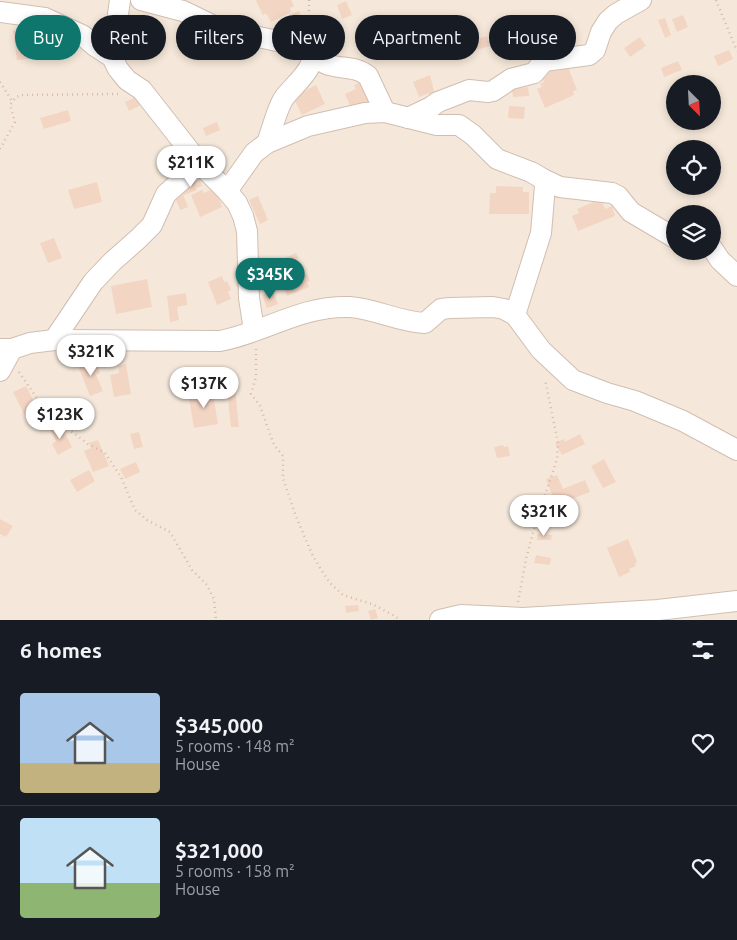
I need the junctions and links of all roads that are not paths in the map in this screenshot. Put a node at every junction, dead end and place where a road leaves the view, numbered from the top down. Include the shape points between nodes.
1 (120, 0) edge
2 (141, 0) edge
3 (641, 0) edge
4 (0, 12) edge
5 (118, 15) edge
6 (272, 40) edge
7 (91, 42) edge
8 (114, 60) edge
9 (310, 60) edge
10 (321, 60) edge
11 (385, 112) junction
12 (408, 118) junction
13 (267, 143) junction
14 (200, 164) junction
15 (543, 179) junction
16 (227, 191) junction
17 (666, 233) edge
18 (720, 260) edge
19 (737, 276) edge
20 (515, 315) junction
21 (254, 330) junction
22 (54, 340) junction
23 (6, 349) edge
24 (0, 371) edge
25 (737, 450) edge
26 (737, 601) edge
27 (694, 613) edge
28 (656, 615) edge
29 (440, 620) edge

1 - 5 street
2 - 6 street via 183,11 218,28
3 - 12 street via 608,21 595,50 589,55 544,61 534,73 511,79 493,91 469,90
4 - 7 street via 45,18 82,34
8 - 14 street via 127,80 142,90
9 - 13 street via 304,76 284,98
10 - 11 street via 357,69 368,76
11 - 12 street
11 - 13 street via 364,113 308,126
12 - 15 street via 437,125 459,125 497,159
13 - 16 street via 254,153
14 - 16 street
14 - 22 street via 166,194 152,225 93,282
15 - 17 street via 560,187 612,193 631,212
15 - 20 street via 541,233
16 - 21 street via 237,203 247,231 249,298
18 - 19 street
20 - 21 street via 493,307 450,308 441,309 425,323 398,320 372,310 348,307 304,313
20 - 25 street via 541,350 573,380 683,421
21 - 22 street via 220,341
22 - 23 street
23 - 24 street
26 - 27 street
27 - 28 street
28 - 29 street via 515,618 461,615

